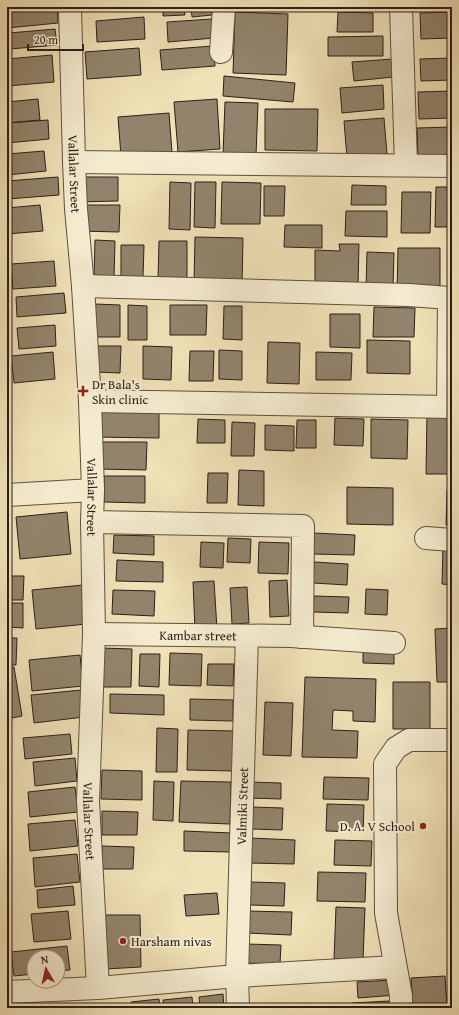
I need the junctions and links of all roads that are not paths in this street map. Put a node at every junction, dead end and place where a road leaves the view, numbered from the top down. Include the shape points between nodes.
1 (70, 7) edge
2 (224, 7) edge
3 (401, 7) edge
4 (221, 52) dead end
5 (74, 162) junction
6 (406, 165) junction
7 (452, 166) edge
8 (83, 286) junction
9 (90, 401) junction
10 (450, 406) edge
11 (93, 490) junction
12 (7, 496) edge
13 (92, 522) junction
14 (426, 538) dead end
15 (452, 540) edge
16 (94, 634) junction
17 (247, 636) junction
18 (302, 637) junction
19 (394, 643) dead end
20 (452, 740) edge
21 (395, 966) junction
22 (237, 976) junction
23 (98, 988) junction
24 (7, 992) edge
25 (238, 1008) edge
26 (401, 1008) edge

1 - 5 street, Vallalar Street
2 - 4 street
3 - 6 street
5 - 6 street
5 - 8 street, Vallalar Street
6 - 7 street
8 - 9 street, Vallalar Street
8 - 10 street via 409,294 449,298
9 - 10 street
9 - 11 street, Vallalar Street
11 - 12 street
11 - 13 street, Vallalar Street
13 - 16 street, Vallalar Street
13 - 18 street via 303,526
14 - 15 street
16 - 17 street, Kambar street
16 - 23 street, Vallalar Street via 88,801
17 - 18 street, Kambar street
17 - 22 street, Valmiki Street
18 - 19 street, Kambar street
20 - 21 street via 409,740 396,748 385,764 386,913
21 - 22 street
21 - 26 street
22 - 23 street
22 - 25 street, Valmiki Street
23 - 24 street

